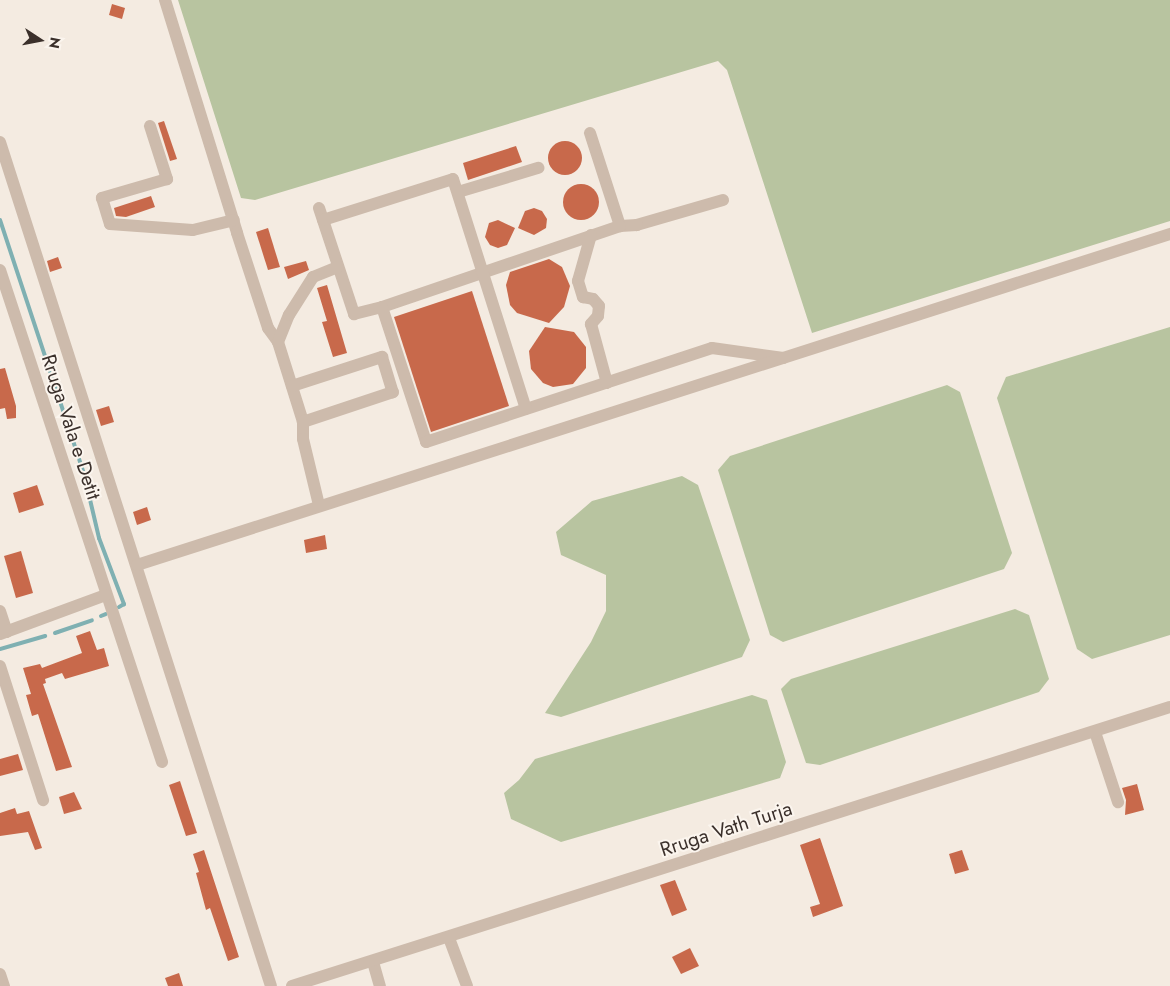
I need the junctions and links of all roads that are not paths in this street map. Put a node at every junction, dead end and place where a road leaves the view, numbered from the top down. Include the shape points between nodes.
1 (166, 0) edge
2 (150, 126) dead end
3 (590, 133) dead end
4 (0, 142) edge
5 (538, 168) dead end
6 (458, 192) junction
7 (723, 200) dead end
8 (319, 208) dead end
9 (234, 220) junction
10 (323, 220) junction
11 (620, 226) junction
12 (1170, 234) edge
13 (590, 235) junction
14 (338, 267) junction
15 (0, 270) edge
16 (482, 270) junction
17 (382, 306) junction
18 (278, 342) junction
19 (786, 359) junction
20 (606, 383) junction
21 (292, 386) junction
22 (526, 409) junction
23 (303, 422) junction
24 (318, 506) junction
25 (137, 565) junction
26 (106, 595) junction
27 (0, 611) edge
28 (4, 633) edge
29 (0, 666) edge
30 (1168, 711) edge
31 (1095, 732) junction
32 (162, 762) dead end
33 (43, 800) dead end
34 (1118, 802) dead end
35 (449, 938) junction
36 (373, 962) junction
37 (0, 974) edge
38 (4, 986) edge
39 (270, 986) edge
40 (292, 986) edge
41 (380, 986) edge
42 (467, 986) edge

1 - 9 street
2 - 9 street via 167,179 102,198 110,224 193,230
3 - 11 street
4 - 25 street
5 - 6 street
6 - 10 street via 453,179
6 - 16 street
7 - 11 street via 638,225
8 - 10 street
9 - 18 street via 268,328
10 - 14 street
11 - 13 street
12 - 19 street
13 - 16 street
13 - 20 street via 578,281 582,297 593,299 599,306 598,316 591,324
14 - 17 street via 354,314
14 - 18 street via 313,277 289,315
15 - 26 street, Rruga Vala e Detit
16 - 17 street
16 - 22 street
17 - 22 street via 426,442
18 - 21 street
19 - 20 street via 712,348
19 - 24 street
20 - 22 street
21 - 23 street
21 - 23 street via 382,357 393,392
23 - 24 street via 303,439
24 - 25 street
25 - 39 street
26 - 28 street
26 - 32 street, Rruga Vala e Detit
27 - 28 street
29 - 33 street
30 - 31 street, Rruga Vath Turja
31 - 34 street
31 - 35 street, Rruga Vath Turja
35 - 36 street, Rruga Vath Turja
35 - 42 street
36 - 40 street, Rruga Vath Turja
36 - 41 street
37 - 38 street

